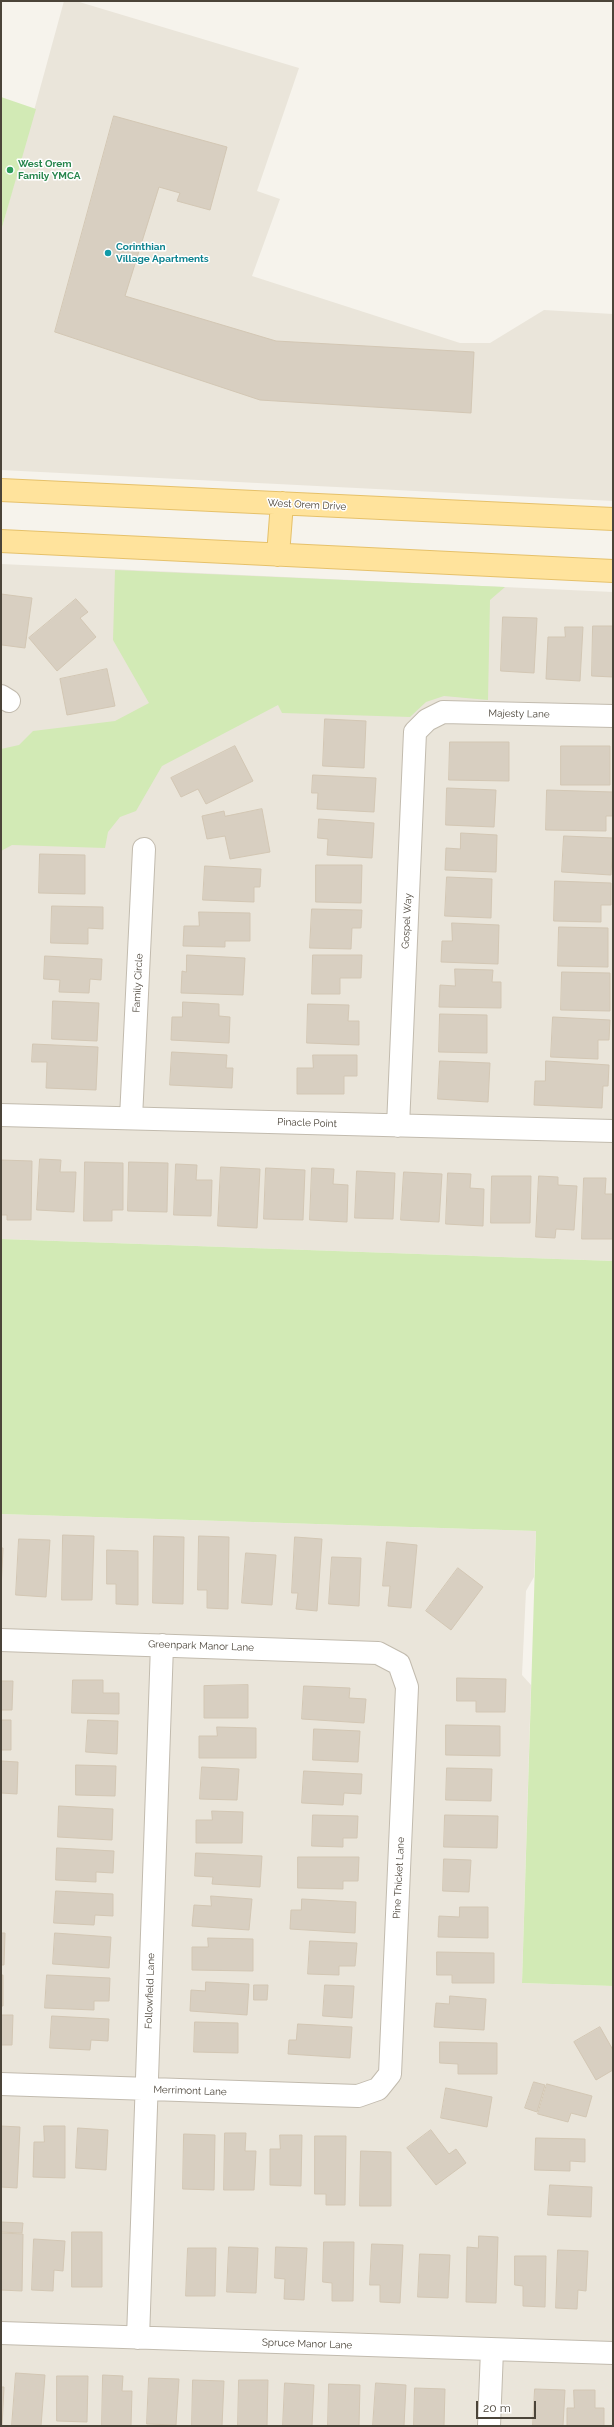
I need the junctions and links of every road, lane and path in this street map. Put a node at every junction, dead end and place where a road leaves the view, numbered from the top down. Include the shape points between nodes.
1 (1, 490) edge
2 (282, 503) junction
3 (613, 519) edge
4 (1, 541) edge
5 (278, 555) junction
6 (613, 571) edge
7 (613, 716) edge
8 (427, 720) joint
9 (144, 849) dead end
10 (1, 1114) edge
11 (131, 1118) junction
12 (398, 1126) junction
13 (613, 1131) edge
14 (1, 1640) edge
15 (162, 1645) junction
16 (399, 1664) joint
17 (1, 2084) edge
18 (146, 2089) junction
19 (378, 2089) joint
20 (1, 2333) edge
21 (138, 2338) junction
22 (492, 2350) junction
23 (613, 2353) edge
24 (489, 2426) edge

1 - 2 main road, West Orem Drive
2 - 3 main road, West Orem Drive
2 - 5 main road
4 - 5 main road
5 - 6 main road
7 - 8 street, Majesty Lane via 443,712
8 - 12 street, Gospel Way via 415,732
9 - 11 street, Family Circle
10 - 11 street, Pinacle Point
11 - 12 street, Pinacle Point
12 - 13 street, Pinacle Point
14 - 15 street, Greenpark Manor Lane
15 - 16 street, Greenpark Manor Lane via 378,1652
15 - 18 street, Followfield Lane
16 - 19 street, Pine Thicket Lane via 407,1687 390,2074
17 - 18 street, Merrimont Lane
18 - 19 street, Merrimont Lane via 358,2096
18 - 21 street, Followfield Lane
20 - 21 street, Spruce Manor Lane
21 - 22 street, Spruce Manor Lane
22 - 23 street, Spruce Manor Lane
22 - 24 street

